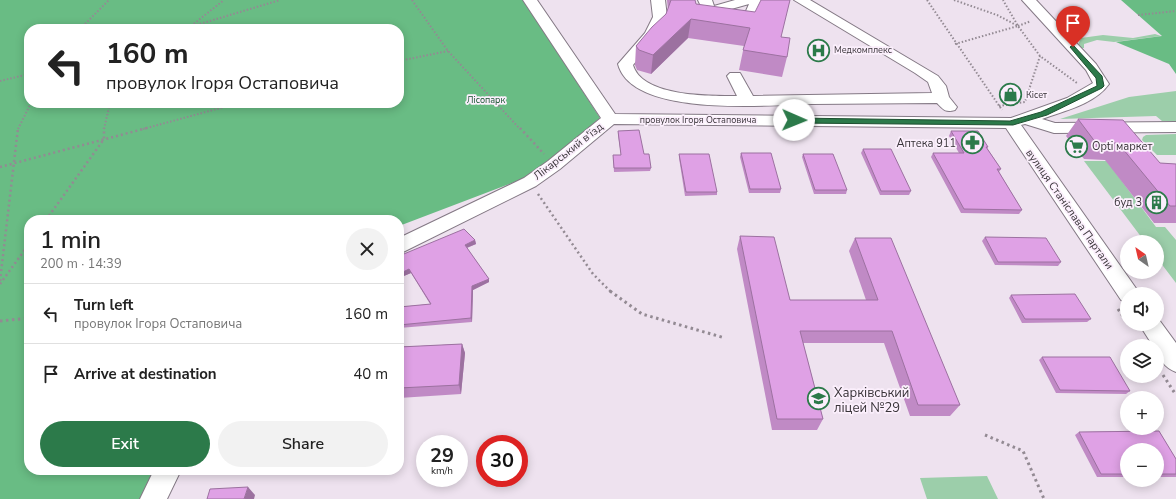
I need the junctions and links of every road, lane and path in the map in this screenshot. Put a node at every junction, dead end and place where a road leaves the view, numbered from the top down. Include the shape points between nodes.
1 (109, 0) edge
2 (224, 0) edge
3 (280, 0) edge
4 (412, 0) edge
5 (530, 0) edge
6 (658, 0) edge
7 (750, 0) edge
8 (757, 0) edge
9 (801, 0) edge
10 (927, 0) edge
11 (954, 0) edge
12 (1003, 0) edge
13 (1031, 1) edge
14 (707, 5) edge
15 (1176, 11) edge
16 (1138, 15) dead end
17 (85, 24) edge
18 (194, 24) edge
19 (200, 24) edge
20 (1018, 26) junction
21 (955, 44) junction
22 (448, 51) junction
23 (1040, 56) junction
24 (404, 60) edge
25 (24, 75) edge
26 (736, 76) dead end
27 (0, 81) edge
28 (1090, 92) junction
29 (941, 98) junction
30 (747, 100) junction
31 (996, 102) dead end
32 (999, 106) dead end
33 (28, 108) edge
34 (109, 108) edge
35 (220, 108) edge
36 (610, 119) junction
37 (1018, 121) junction
38 (960, 122) junction
39 (1176, 128) edge
40 (104, 139) junction
41 (15, 163) junction
42 (554, 165) junction
43 (0, 167) edge
44 (530, 182) junction
45 (50, 215) edge
46 (404, 245) edge
47 (24, 251) edge
48 (0, 283) edge
49 (1125, 287) edge
50 (24, 319) edge
51 (0, 322) edge
52 (1153, 331) edge
53 (725, 338) dead end
54 (1168, 367) edge
55 (1176, 395) edge
56 (985, 435) dead end
57 (165, 475) edge
58 (153, 499) edge
59 (1044, 499) edge

1 - 17 path
2 - 18 path
3 - 19 path
4 - 22 path
5 - 36 street, Лікарський в'їзд
6 - 30 street via 660,17 651,35 625,64 627,74 637,83 677,97
7 - 14 street
8 - 14 street via 751,19 732,24 713,18
9 - 29 street via 933,79
10 - 21 path
11 - 20 path via 997,15
12 - 20 path
13 - 28 street, провулок Ігоря Остаповича via 1099,78 1102,84
15 - 16 path
20 - 21 path
20 - 23 path
21 - 31 path
22 - 24 path
22 - 42 path
23 - 28 path
23 - 32 path via 1025,102
25 - 27 path
26 - 30 street
28 - 37 street, провулок Ігоря Остаповича via 1044,113
29 - 30 street
29 - 38 street
33 - 41 path via 18,127
34 - 40 path via 104,124
35 - 40 path
36 - 38 street, провулок Ігоря Остаповича
36 - 42 street, Лікарський в'їзд
37 - 38 street, провулок Ігоря Остаповича
37 - 39 street via 1054,128
37 - 49 street, вулиця Станіслава Партали
40 - 41 path
40 - 45 path
41 - 43 path
41 - 48 path
42 - 44 street, Лікарський в'їзд
44 - 46 street, Лікарський в'їзд
44 - 53 path via 593,274 611,292 642,314
47 - 48 path
50 - 51 path
52 - 54 street
54 - 55 path
56 - 59 path via 1022,451
57 - 58 street

